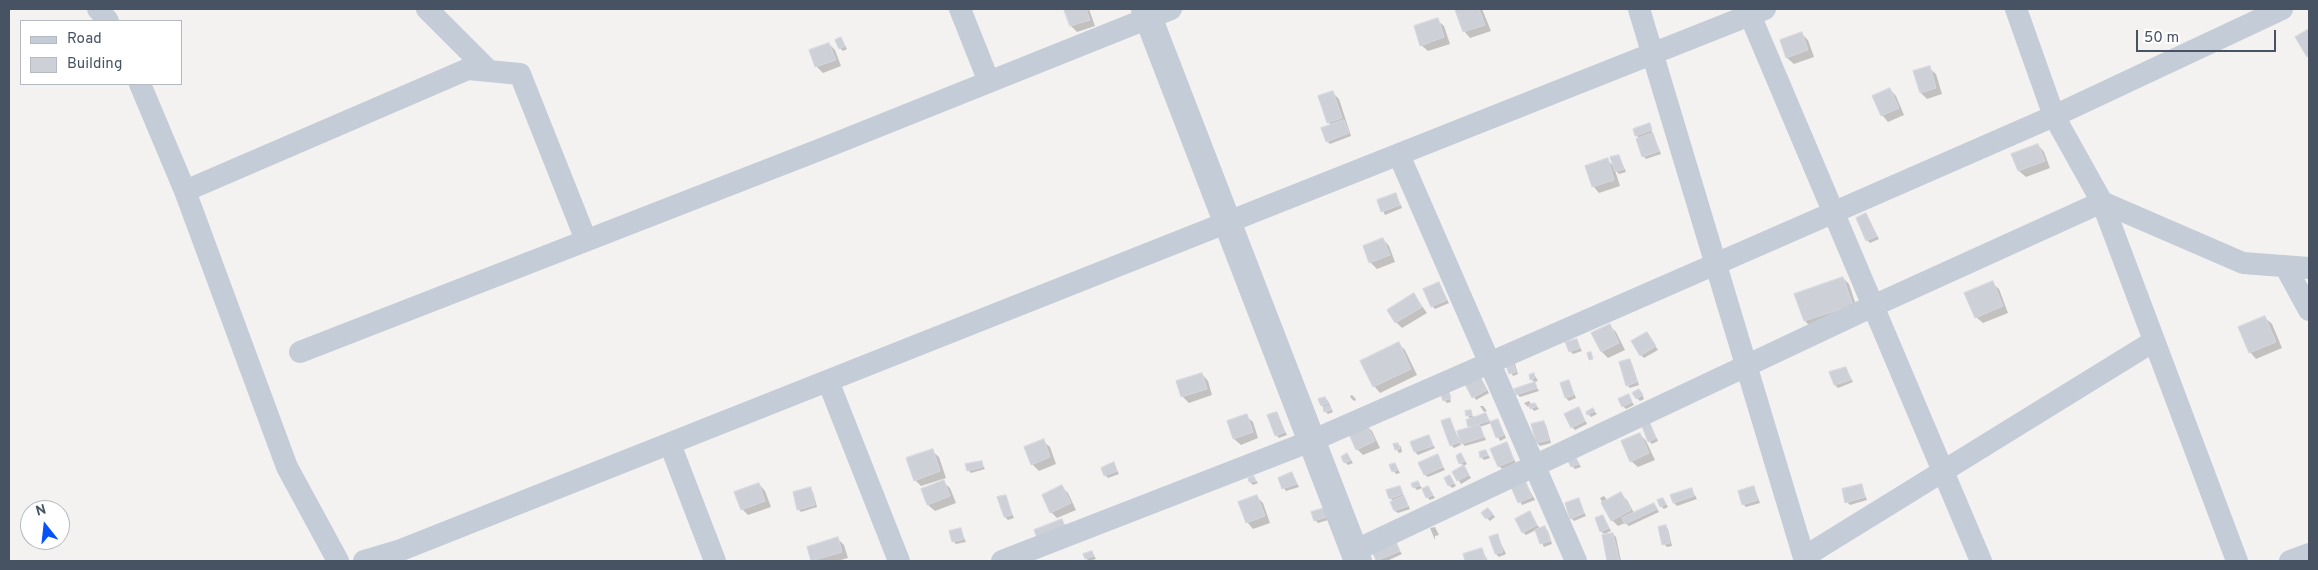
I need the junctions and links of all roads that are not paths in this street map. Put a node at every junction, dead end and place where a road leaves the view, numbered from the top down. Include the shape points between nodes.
1 (98, 9) edge
2 (427, 9) edge
3 (960, 9) edge
4 (1639, 9) edge
5 (2016, 9) edge
6 (2282, 9) edge
7 (1155, 12) edge
8 (1758, 12) edge
9 (107, 20) edge
10 (1653, 54) junction
11 (489, 70) junction
12 (989, 82) junction
13 (140, 85) edge
14 (2054, 116) junction
15 (1399, 154) junction
16 (185, 191) junction
17 (2102, 202) junction
18 (1834, 212) junction
19 (1226, 223) junction
20 (586, 240) junction
21 (1716, 264) junction
22 (2285, 266) junction
23 (2309, 268) edge
24 (1873, 306) junction
25 (2309, 310) edge
26 (2154, 341) junction
27 (300, 352) dead end
28 (1489, 363) junction
29 (1747, 366) junction
30 (828, 381) junction
31 (1311, 441) junction
32 (670, 444) junction
33 (1534, 466) junction
34 (1943, 471) junction
35 (2309, 554) edge
36 (1356, 556) edge
37 (1805, 559) edge
38 (338, 561) edge
39 (364, 561) edge
40 (715, 561) edge
41 (899, 561) edge
42 (1002, 561) edge
43 (1576, 561) edge
44 (1981, 561) edge
45 (2237, 561) edge
46 (2290, 561) edge

1 - 9 street
2 - 11 street
3 - 12 street
4 - 10 street
5 - 14 street
6 - 14 street
7 - 12 street
7 - 19 street
8 - 10 street
8 - 18 street
10 - 15 street
10 - 21 street
11 - 16 street via 468,69
11 - 20 street via 520,74
12 - 20 street
13 - 16 street
14 - 17 street
14 - 18 street
15 - 19 street
15 - 28 street
16 - 38 street via 287,467
17 - 22 street via 2243,264
17 - 24 street
17 - 26 street
18 - 21 street
18 - 24 street
19 - 30 street
19 - 31 street
20 - 27 street
21 - 28 street
21 - 29 street
22 - 23 street
22 - 25 street
24 - 29 street
24 - 34 street
26 - 34 street
26 - 45 street
28 - 31 street
28 - 33 street
29 - 33 street
29 - 37 street
30 - 32 street
30 - 41 street
31 - 36 street
31 - 42 street
32 - 39 street via 401,550
32 - 40 street
33 - 36 street
33 - 43 street
34 - 37 street
34 - 44 street
35 - 46 street

